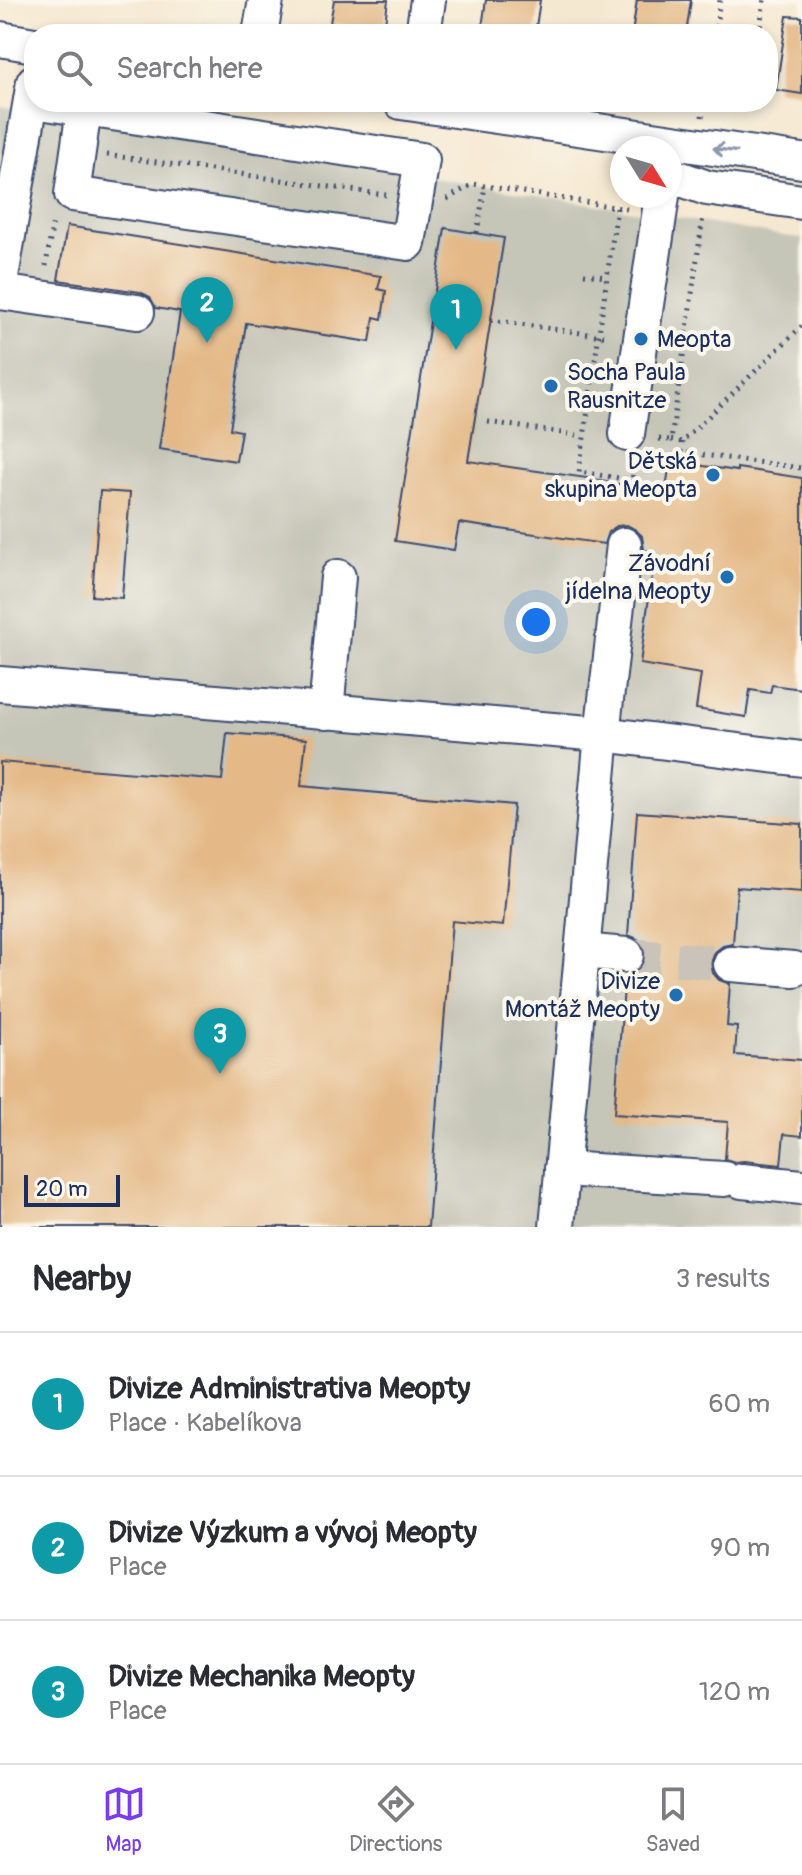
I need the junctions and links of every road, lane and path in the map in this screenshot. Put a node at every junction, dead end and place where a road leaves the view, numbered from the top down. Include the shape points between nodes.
1 (266, 0) edge
2 (428, 0) edge
3 (720, 0) edge
4 (764, 0) edge
5 (262, 24) edge
6 (424, 24) edge
7 (716, 24) edge
8 (760, 24) edge
9 (0, 39) edge
10 (24, 43) edge
11 (24, 111) edge
12 (27, 112) edge
13 (84, 112) edge
14 (104, 112) edge
15 (471, 112) edge
16 (574, 127) junction
17 (622, 136) edge
18 (610, 146) edge
19 (682, 147) edge
20 (78, 151) junction
21 (0, 156) edge
22 (802, 161) edge
23 (682, 179) edge
24 (485, 186) junction
25 (416, 199) junction
26 (802, 202) edge
27 (610, 207) edge
28 (617, 208) edge
29 (660, 208) edge
30 (55, 209) dead end
31 (717, 218) dead end
32 (477, 233) dead end
33 (48, 254) dead end
34 (584, 274) dead end
35 (606, 277) junction
36 (0, 283) edge
37 (0, 292) edge
38 (137, 312) dead end
39 (491, 320) dead end
40 (802, 326) edge
41 (598, 335) junction
42 (640, 341) junction
43 (488, 422) dead end
44 (583, 436) junction
45 (671, 440) junction
46 (638, 441) junction
47 (682, 442) junction
48 (802, 468) edge
49 (624, 545) dead end
50 (338, 577) dead end
51 (0, 684) edge
52 (326, 712) junction
53 (602, 734) junction
54 (802, 759) edge
55 (582, 951) junction
56 (626, 955) tunnel mouth
57 (731, 964) tunnel mouth
58 (794, 969) dead end
59 (562, 1169) junction
60 (802, 1187) edge
61 (557, 1227) edge

1 - 5 street
2 - 6 street
3 - 7 path
4 - 8 path
9 - 10 street
11 - 21 street
12 - 36 street
13 - 20 street
14 - 25 street via 422,160
15 - 16 street
16 - 17 street
16 - 18 street
22 -> 19 street
20 - 25 path
20 - 25 street via 72,194 224,218 408,243
23 - 26 street
24 - 25 path via 473,184 440,202
24 - 27 path
24 - 32 path
28 - 35 path
29 - 42 street
30 - 33 path
31 - 45 path via 703,216
34 - 35 path
35 - 41 path
37 - 38 street
39 - 41 path
40 - 47 path
41 - 42 path
41 - 44 path
42 - 46 street
43 - 44 path
44 - 46 path via 579,472 632,483
45 - 46 path
45 - 47 path
47 - 48 path via 681,452
49 - 53 street
50 - 52 street
51 - 52 street
52 - 53 street
53 - 54 street
53 - 55 street
55 - 56 street
55 - 59 street
57 - 58 street
59 - 60 street
59 - 61 street

